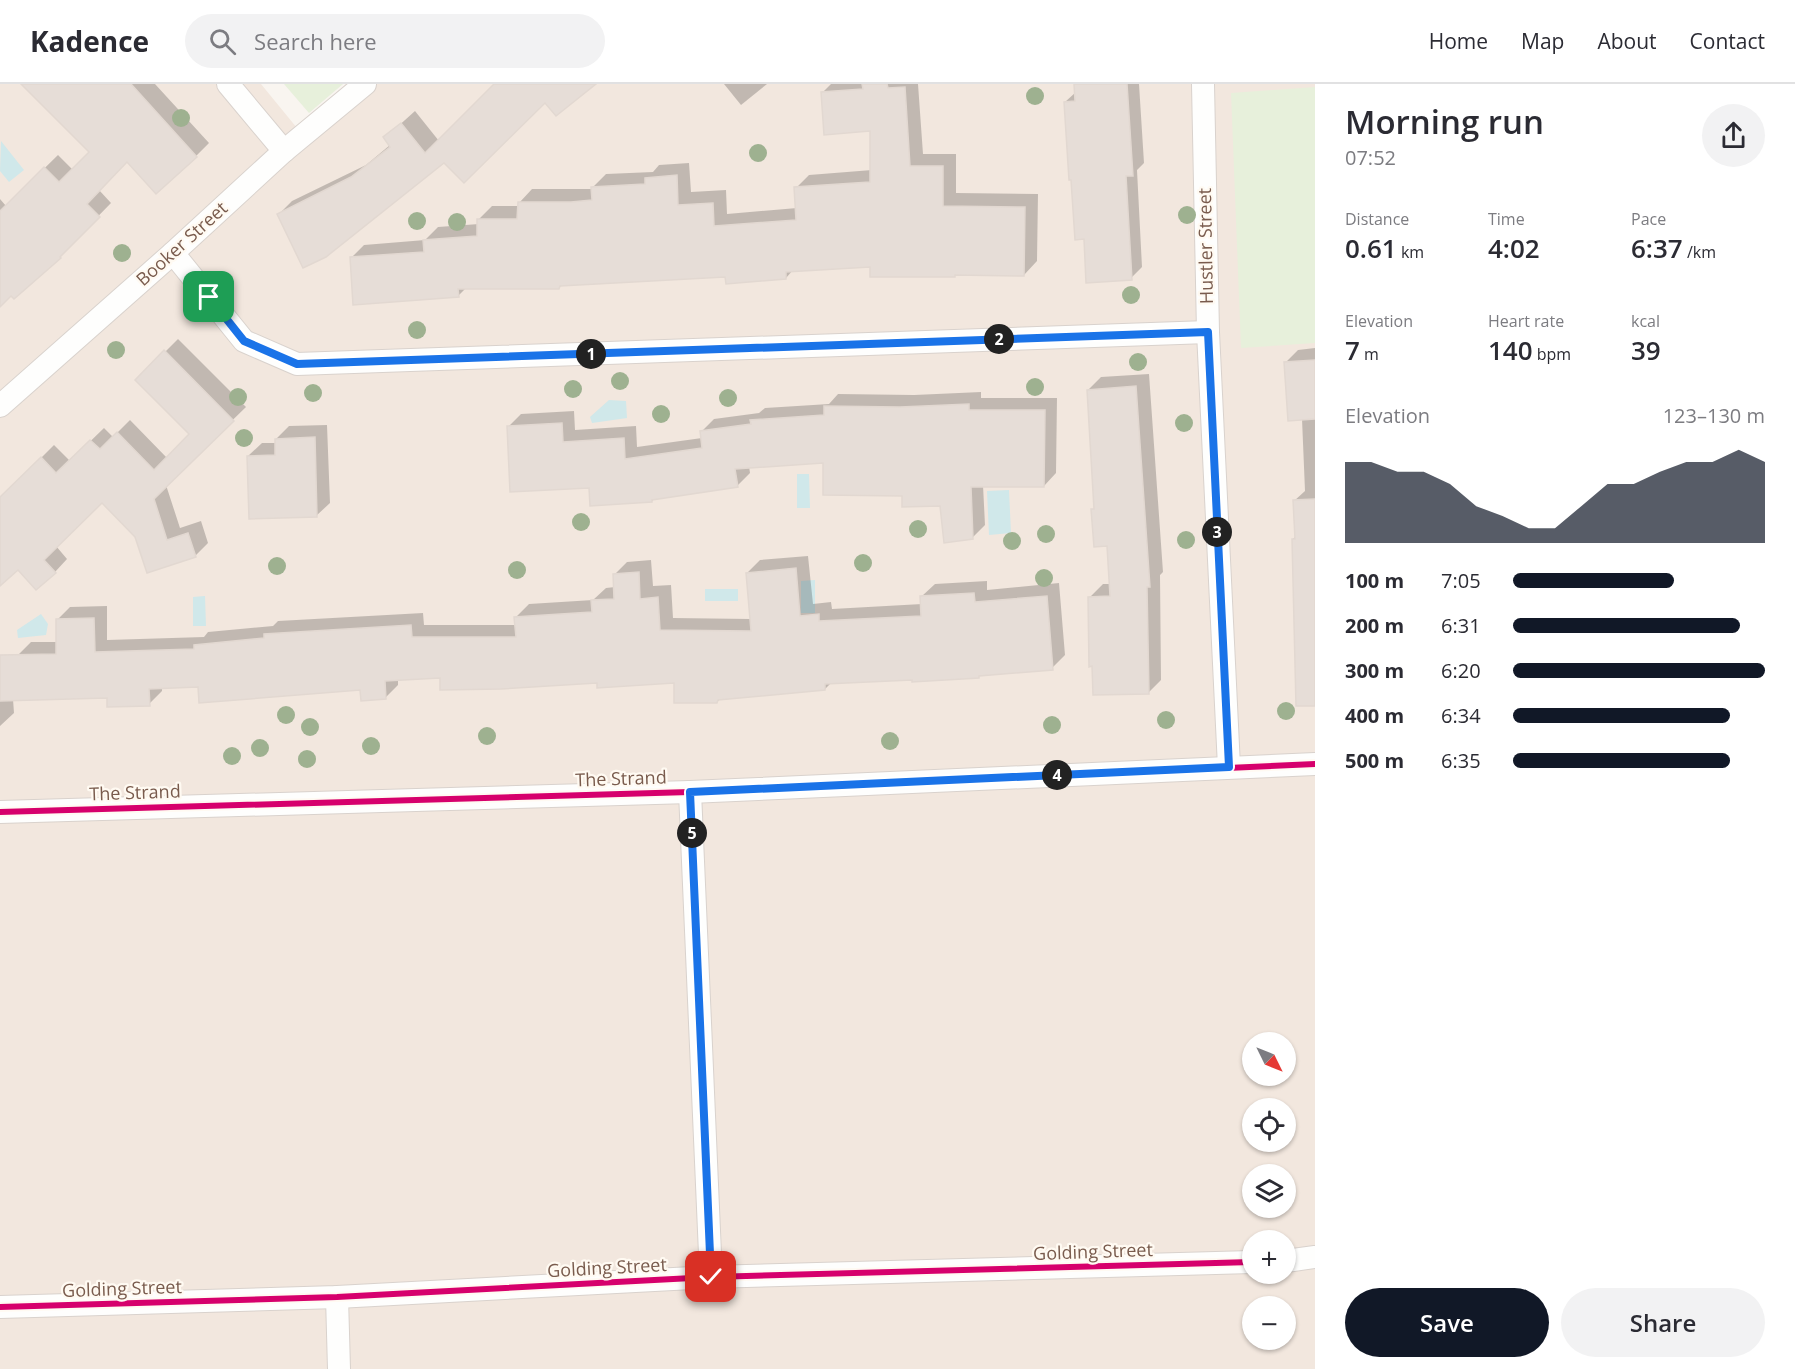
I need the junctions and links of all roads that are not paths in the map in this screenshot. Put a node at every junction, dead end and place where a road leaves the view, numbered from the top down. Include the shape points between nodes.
1 (228, 84) edge
2 (365, 84) edge
3 (1203, 84) edge
4 (284, 151) junction
5 (173, 254) junction
6 (1208, 332) junction
7 (0, 406) edge
8 (1315, 764) edge
9 (1229, 767) junction
10 (690, 792) junction
11 (0, 812) edge
12 (1315, 1257) edge
13 (1296, 1260) edge
14 (1242, 1262) edge
15 (711, 1277) junction
16 (337, 1297) junction
17 (0, 1308) edge
18 (339, 1369) edge

1 - 4 street
2 - 4 street, Booker Street
3 - 6 street, Hustler Street
4 - 5 street, Booker Street
5 - 6 street via 244,341 297,364
5 - 7 street, Booker Street
6 - 9 street, Hustler Street
8 - 9 street, The Strand
9 - 10 street, The Strand
10 - 11 street, The Strand
10 - 15 street
12 - 13 street
14 - 15 street, Golding Street
15 - 16 street, Golding Street
16 - 17 street, Golding Street
16 - 18 street

